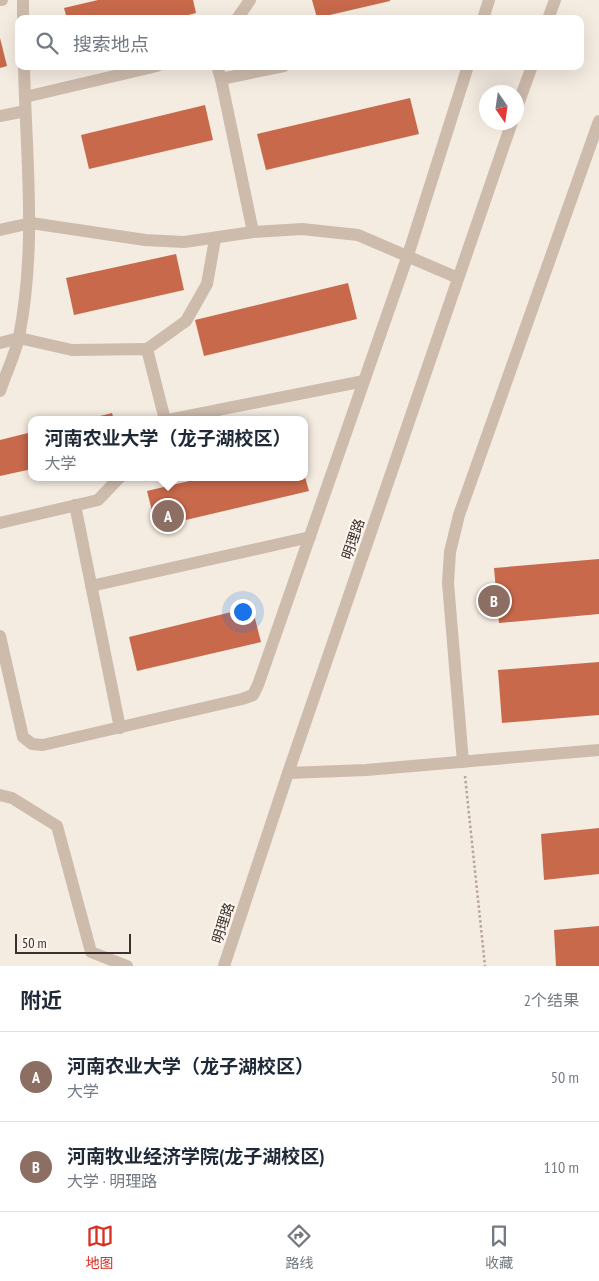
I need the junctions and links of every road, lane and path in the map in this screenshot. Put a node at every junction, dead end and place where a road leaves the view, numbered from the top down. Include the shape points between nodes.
1 (23, 0) edge
2 (250, 0) edge
3 (489, 0) edge
4 (555, 0) edge
5 (23, 15) edge
6 (240, 15) edge
7 (484, 15) edge
8 (549, 15) edge
9 (24, 70) edge
10 (141, 70) edge
11 (218, 70) edge
12 (265, 70) edge
13 (467, 70) edge
14 (531, 70) edge
15 (221, 79) junction
16 (524, 88) edge
17 (25, 97) junction
18 (25, 111) junction
19 (0, 116) edge
20 (599, 121) edge
21 (509, 130) edge
22 (31, 223) junction
23 (0, 230) edge
24 (253, 232) junction
25 (215, 239) junction
26 (408, 255) junction
27 (458, 278) junction
28 (19, 338) junction
29 (0, 342) edge
30 (148, 349) junction
31 (364, 381) junction
32 (0, 391) edge
33 (166, 416) edge
34 (187, 416) edge
35 (116, 481) edge
36 (75, 505) junction
37 (0, 523) edge
38 (310, 537) junction
39 (91, 586) junction
40 (0, 636) edge
41 (120, 728) junction
42 (599, 750) edge
43 (463, 762) junction
44 (288, 773) junction
45 (0, 795) edge
46 (127, 966) edge
47 (224, 966) edge
48 (484, 966) edge

1 - 5 street
2 - 6 street
3 - 7 street
4 - 8 street
9 - 17 street
10 - 17 street
11 - 15 street
12 - 15 street
13 - 26 street
14 - 16 street
15 - 24 street
17 - 18 street
18 - 19 street
18 - 22 street
20 - 43 street via 459,515 450,552 448,583
21 - 27 street, 明理路
22 - 23 street
22 - 25 street via 145,240 184,242
22 - 28 street via 29,271
24 - 25 street
24 - 26 street via 302,229 358,235
25 - 30 street via 207,284 186,321
26 - 27 street
26 - 31 street
27 - 44 street, 明理路
28 - 29 street
28 - 30 street via 72,350
28 - 32 street
30 - 33 street
31 - 34 street
31 - 38 street
35 - 36 street via 98,500
36 - 37 street
36 - 39 street
38 - 39 street
38 - 41 street via 253,695
39 - 41 street
40 - 41 street via 23,737 32,744 43,746
42 - 43 street
43 - 44 street
43 - 48 path
44 - 47 street, 明理路
45 - 46 street via 12,798 57,826 91,952

